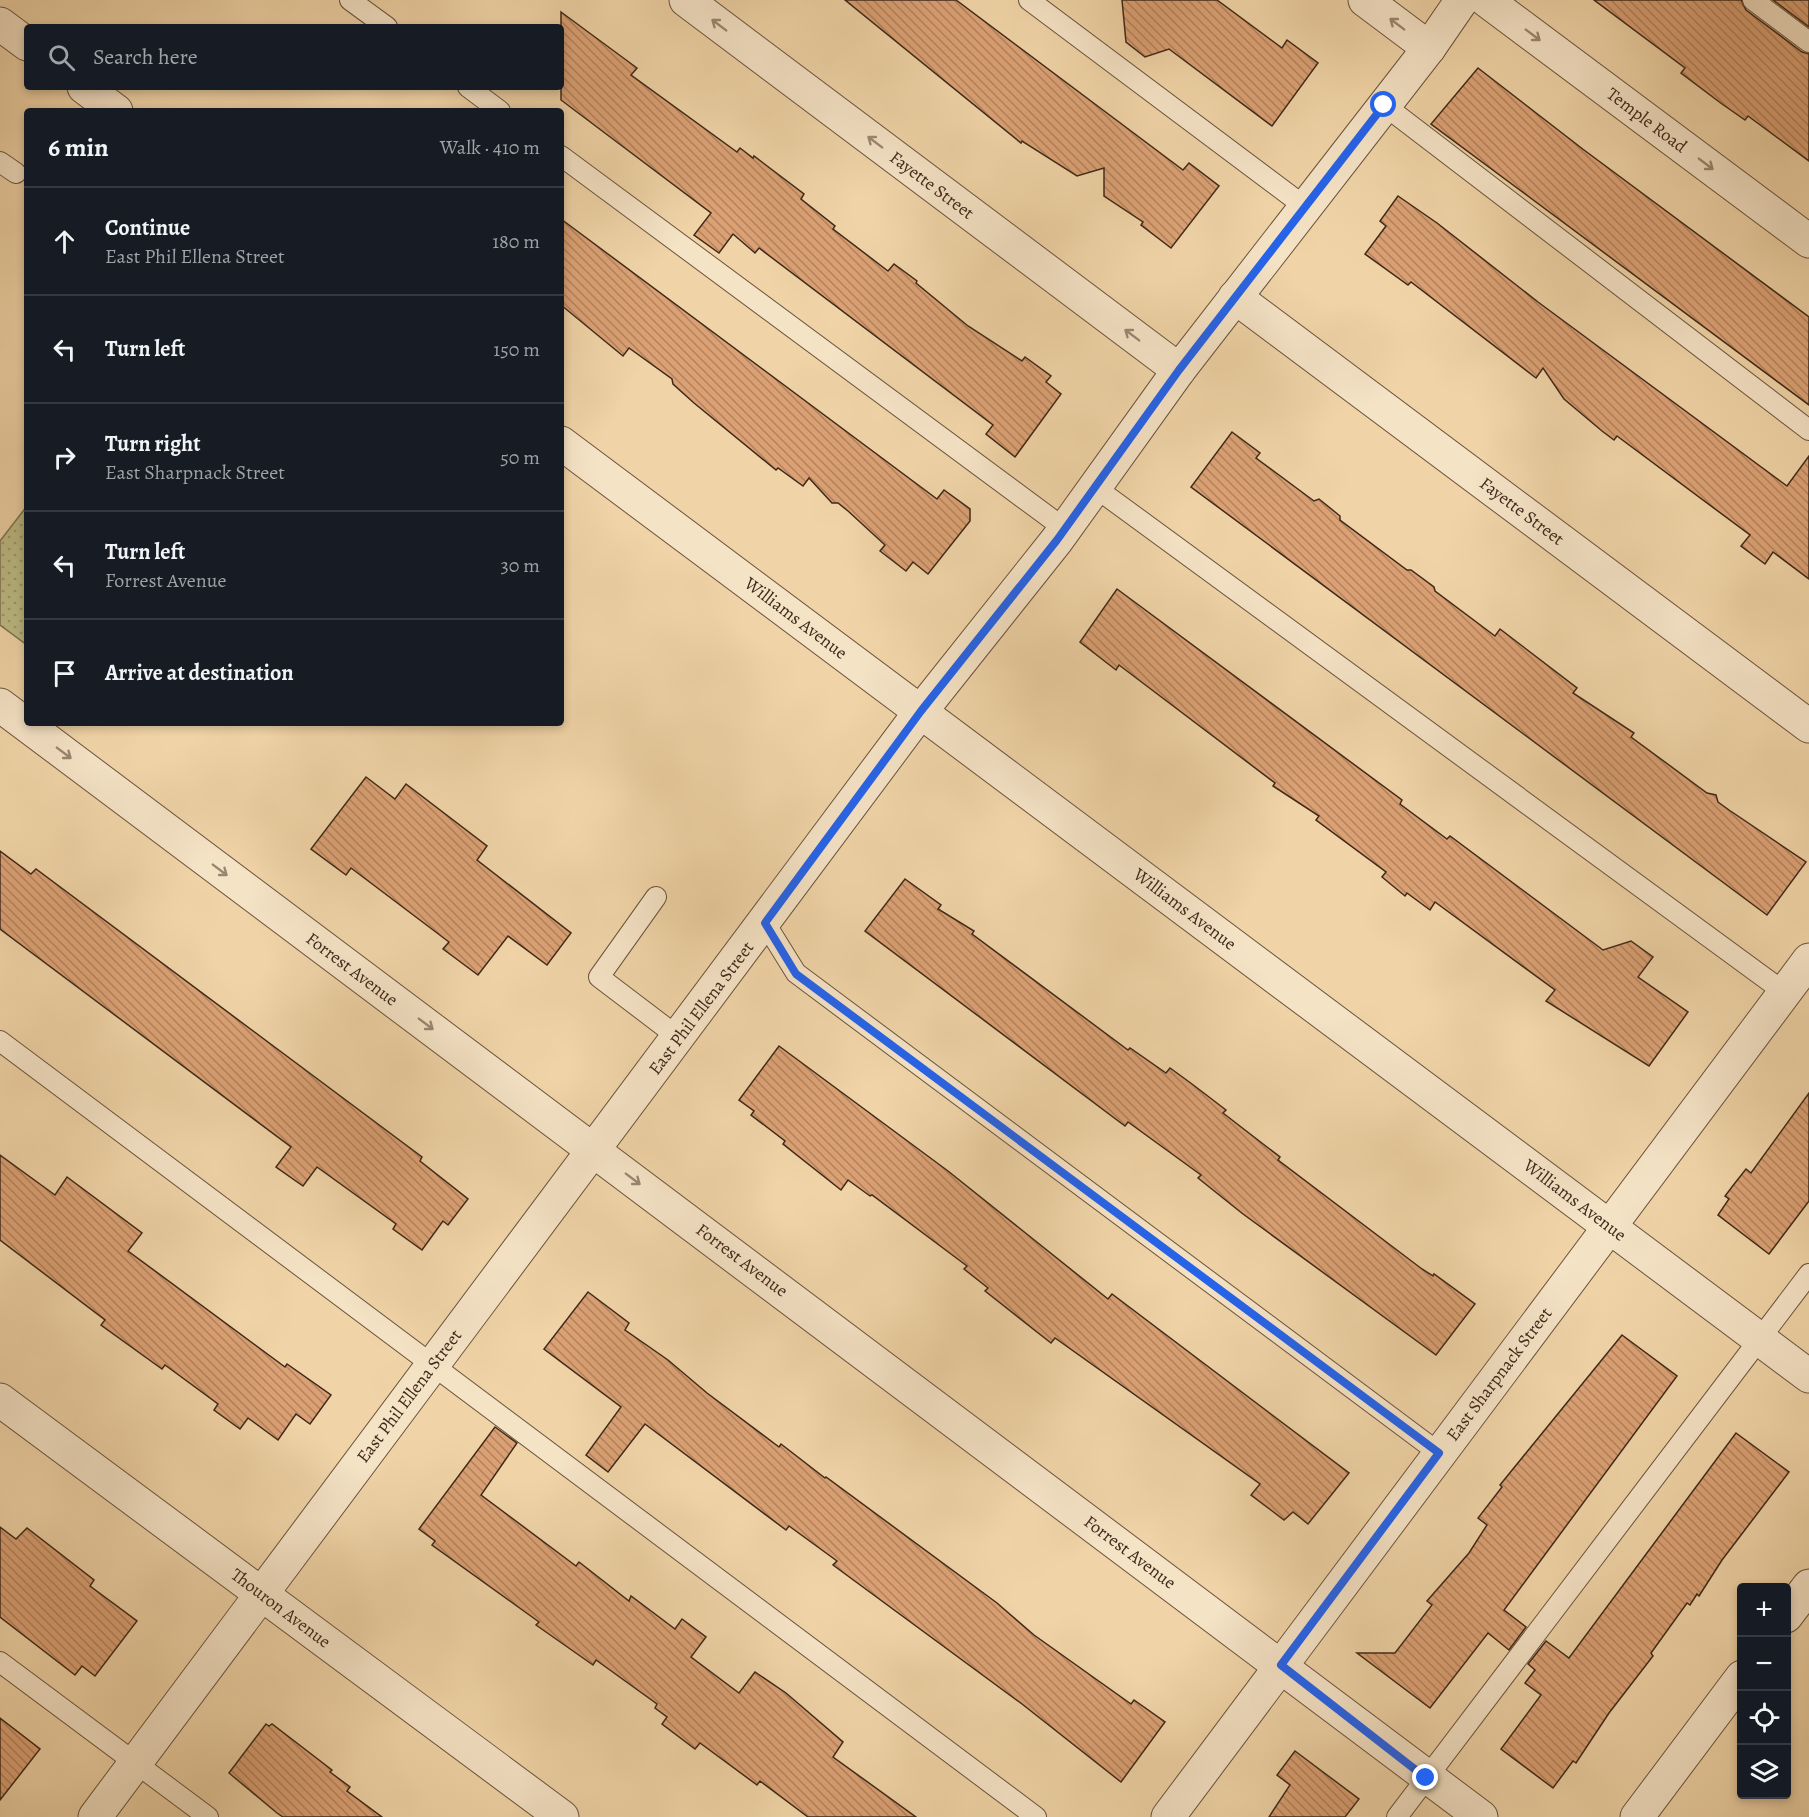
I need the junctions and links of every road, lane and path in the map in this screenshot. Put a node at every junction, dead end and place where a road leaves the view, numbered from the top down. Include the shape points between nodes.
1 (350, 0) edge
2 (686, 0) edge
3 (1029, 0) edge
4 (1365, 0) edge
5 (1462, 0) edge
6 (1486, 0) edge
7 (1753, 0) edge
8 (0, 24) edge
9 (383, 24) edge
10 (24, 42) edge
11 (1809, 42) edge
12 (1429, 48) junction
13 (88, 90) edge
14 (472, 90) edge
15 (1384, 105) junction
16 (112, 108) edge
17 (496, 108) edge
18 (564, 158) edge
19 (0, 162) edge
20 (16, 173) dead end
21 (1304, 206) junction
22 (1809, 241) edge
23 (1235, 297) junction
24 (1179, 370) junction
25 (1809, 430) edge
26 (564, 445) edge
27 (1096, 488) junction
28 (1065, 529) junction
29 (0, 705) edge
30 (921, 711) junction
31 (24, 723) edge
32 (28, 726) edge
33 (1809, 726) edge
34 (656, 897) dead end
35 (765, 923) junction
36 (1809, 960) edge
37 (1784, 992) junction
38 (678, 1036) junction
39 (0, 1041) edge
40 (594, 1149) junction
41 (1609, 1226) junction
42 (1809, 1274) edge
43 (1760, 1340) junction
44 (431, 1365) junction
45 (1809, 1376) edge
46 (0, 1400) edge
47 (1439, 1453) junction
48 (1809, 1586) edge
49 (262, 1594) junction
50 (1791, 1609) edge
51 (0, 1662) edge
52 (1281, 1665) junction
53 (1737, 1684) edge
54 (135, 1762) junction
55 (1426, 1778) junction
56 (94, 1817) edge
57 (208, 1817) edge
58 (562, 1817) edge
59 (1036, 1817) edge
60 (1168, 1817) edge
61 (1397, 1817) edge
62 (1481, 1817) edge
63 (1637, 1817) edge

1 - 9 lane
24 -> 2 street, Fayette Street
3 - 21 lane
12 -> 4 street
5 - 12 street, East Phil Ellena Street
6 -> 22 street, Temple Road
7 - 11 lane
8 - 10 street
12 - 15 street, East Phil Ellena Street
13 - 16 street
14 - 17 lane
15 - 21 street, East Phil Ellena Street
15 - 25 lane
18 - 28 lane
19 - 20 lane
21 - 23 street, East Phil Ellena Street
23 - 24 street, East Phil Ellena Street
23 - 33 street, Fayette Street
24 - 27 street, East Phil Ellena Street
26 - 30 street, Williams Avenue
27 - 28 street, East Phil Ellena Street
27 - 37 lane
28 - 30 street, East Phil Ellena Street
29 -> 31 street, Forrest Avenue
30 - 35 street, East Phil Ellena Street
30 - 41 street, Williams Avenue
32 -> 40 street, Forrest Avenue
34 - 38 lane via 599,977
35 - 38 street, East Phil Ellena Street
35 - 47 lane via 796,974
36 - 37 street, East Sharpnack Street
37 - 41 street, East Sharpnack Street
38 - 40 street, East Phil Ellena Street
39 - 44 lane
40 - 44 street, East Phil Ellena Street
40 -> 52 street, Forrest Avenue
41 - 43 street, Williams Avenue
41 - 47 street, East Sharpnack Street
42 - 43 lane
43 - 45 street, Williams Avenue
43 - 55 lane
44 - 49 street, East Phil Ellena Street
44 - 59 lane
46 - 49 street, Thouron Avenue
47 - 52 street, East Sharpnack Street
48 - 50 street
49 - 54 street, East Phil Ellena Street
49 - 58 street, Thouron Avenue
51 - 54 lane
52 - 55 street, Forrest Avenue
52 - 60 street, East Sharpnack Street
53 - 63 street
54 - 56 street, East Phil Ellena Street
54 - 57 lane
55 - 61 lane
55 - 62 street, Forrest Avenue

